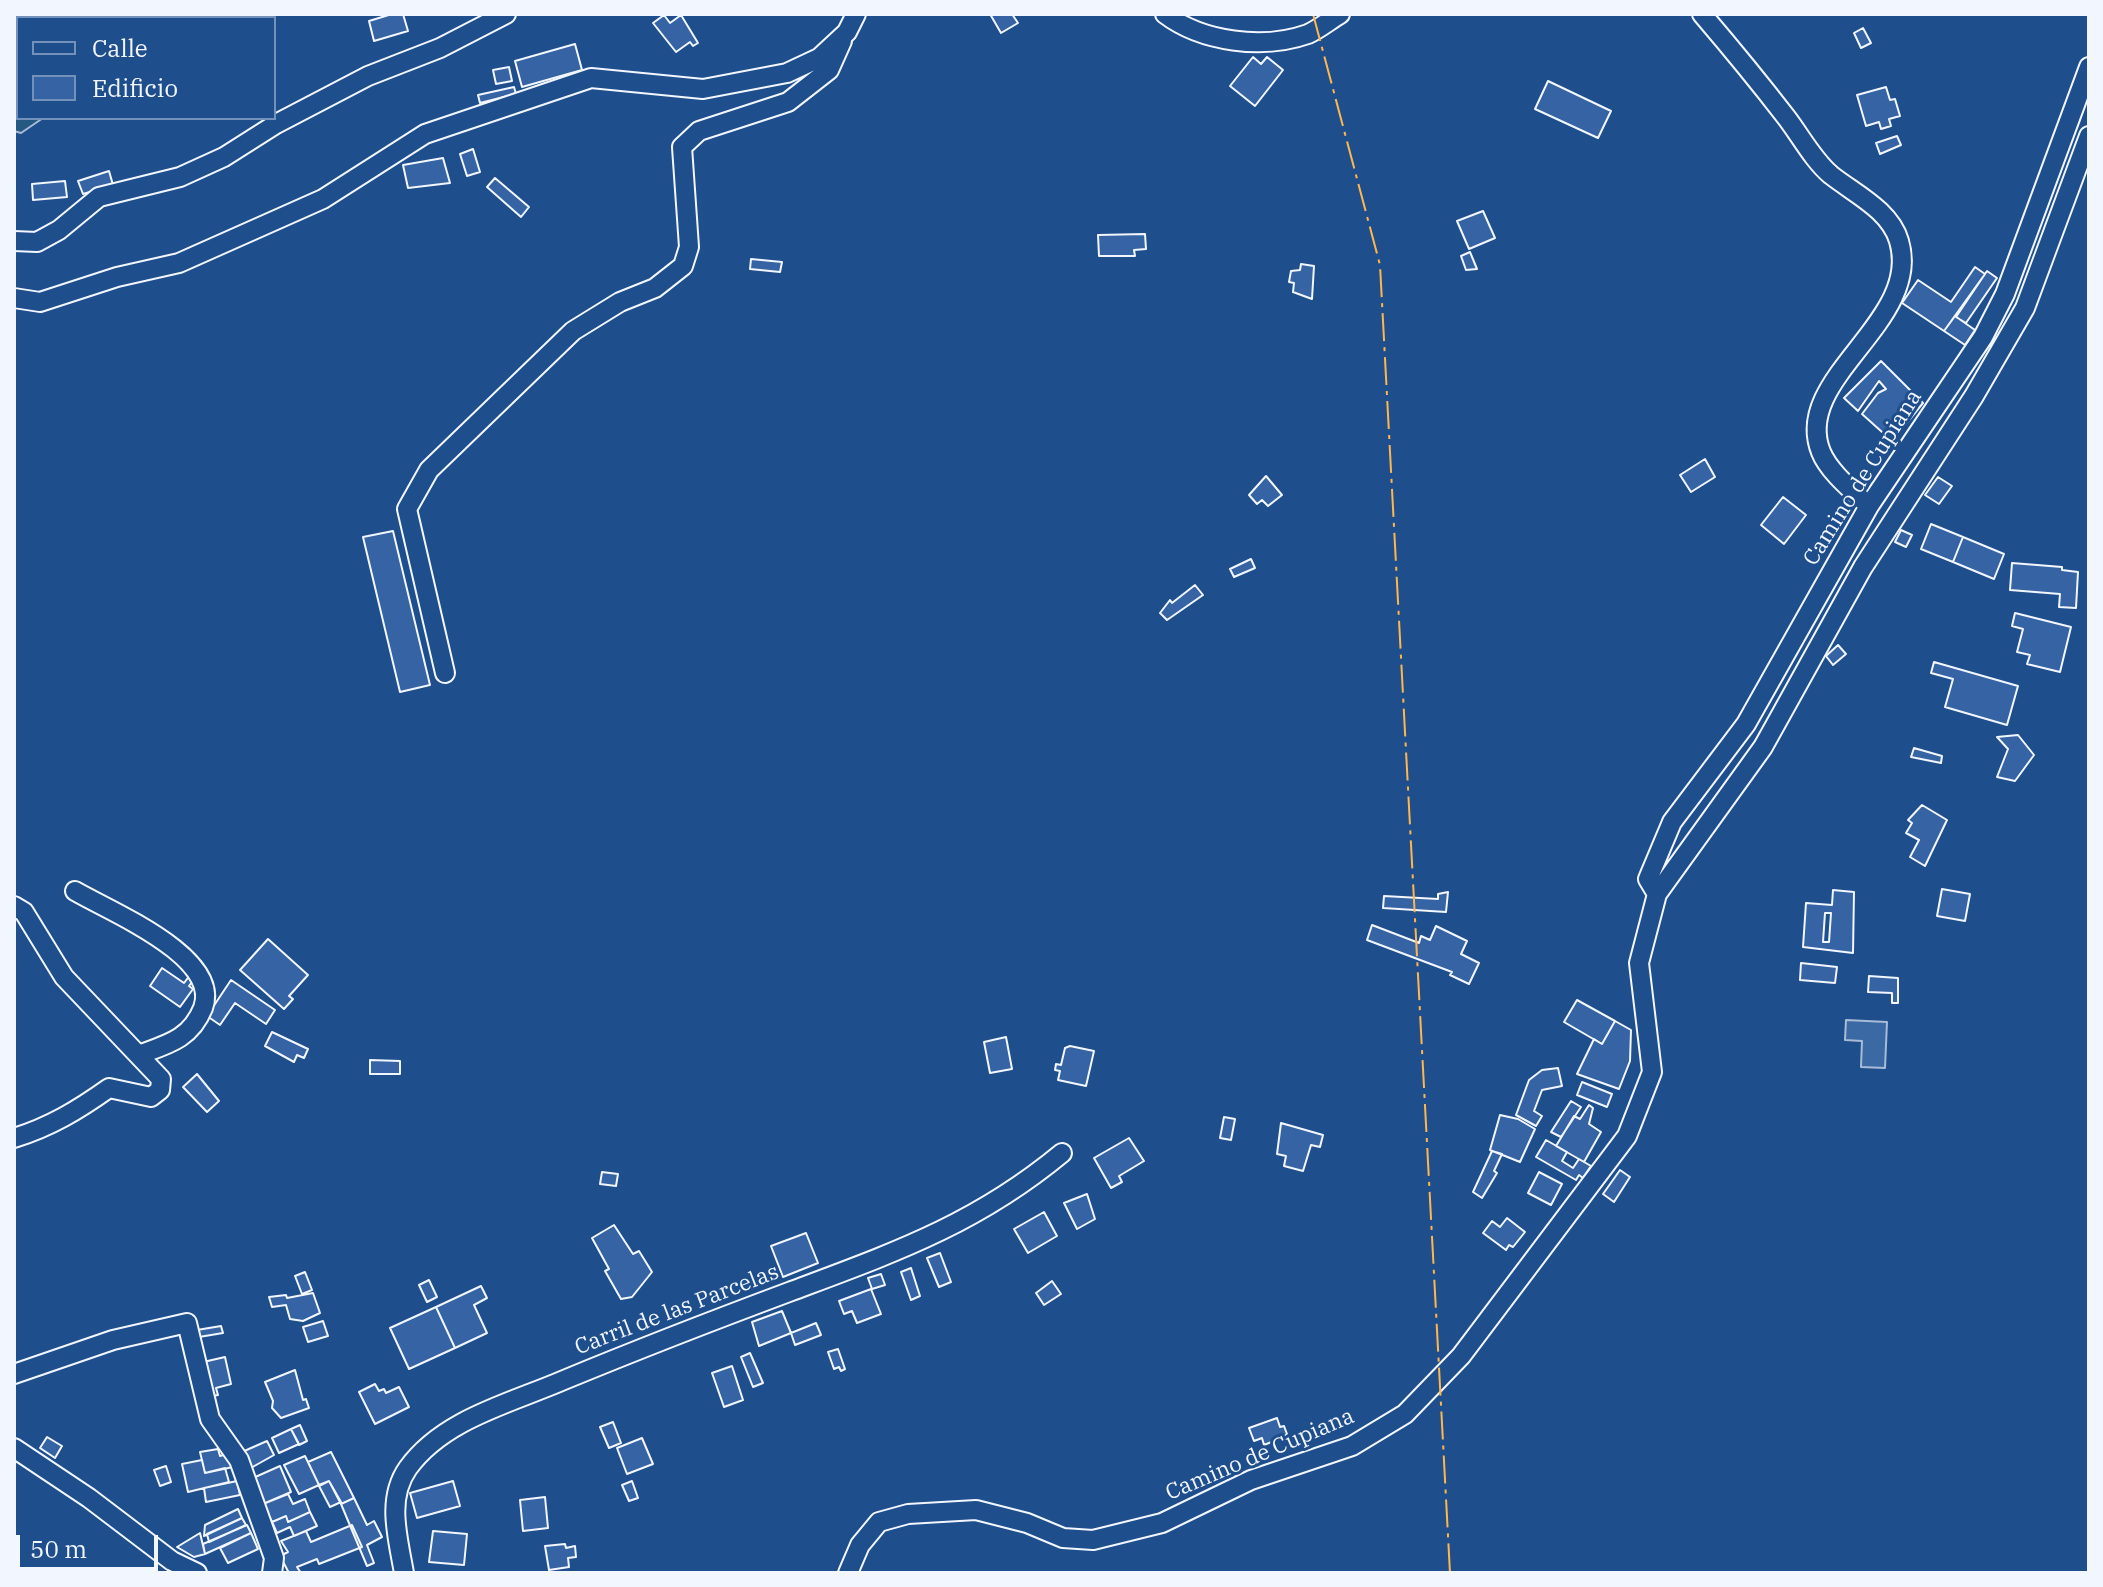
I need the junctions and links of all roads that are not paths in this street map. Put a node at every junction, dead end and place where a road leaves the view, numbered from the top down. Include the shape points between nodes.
1 (506, 14) edge
2 (856, 14) edge
3 (1165, 14) edge
4 (1340, 14) edge
5 (1702, 14) edge
6 (847, 32) junction
7 (2089, 67) edge
8 (2089, 136) edge
9 (14, 241) edge
10 (14, 298) edge
11 (1869, 506) junction
12 (445, 673) dead end
13 (75, 891) dead end
14 (1657, 894) junction
15 (14, 906) edge
16 (141, 1054) junction
17 (14, 1138) edge
18 (1062, 1153) dead end
19 (14, 1374) edge
20 (14, 1448) edge
21 (197, 1573) edge
22 (272, 1573) edge
23 (404, 1573) edge
24 (848, 1573) edge

1 - 9 street via 368,76 224,157 180,177 99,197 37,242
2 - 6 street
3 - 4 street via 1186,30 1231,40 1309,33
5 - 11 street via 1827,172 1871,204 1899,239 1904,266 1897,294 1829,390 1815,427 1821,454
6 - 10 street via 819,58 787,73 749,81 703,89 591,78 425,134 323,199 179,263 40,302
6 - 12 street via 829,70 788,102 699,131 682,147 689,247 683,266 655,288 573,331 429,470 407,509
7 - 11 street, Camino de Cupiana via 2005,294 1983,337
8 - 14 street, Camino de Cupiana via 2025,308 1863,567 1763,747
11 - 14 street, Camino de Cupiana via 1746,724 1672,822 1648,879
13 - 16 street via 181,952 204,979 207,998 198,1020 181,1040
14 - 24 street, Camino de Cupiana via 1639,963 1652,1072 1627,1136 1461,1356 1405,1414 1352,1446 1251,1480 1162,1523 1093,1540 1063,1538 976,1510 908,1514 879,1522 860,1545
15 - 16 street via 24,912 64,977
16 - 17 street via 161,1079 160,1090 151,1097 109,1088 78,1111
18 - 23 street, Carril de las Parcelas via 1018,1190 927,1240 644,1347 448,1429 409,1466 398,1486 394,1511
19 - 22 street via 113,1340 187,1323 210,1419 239,1460 274,1558
20 - 21 street via 172,1561

